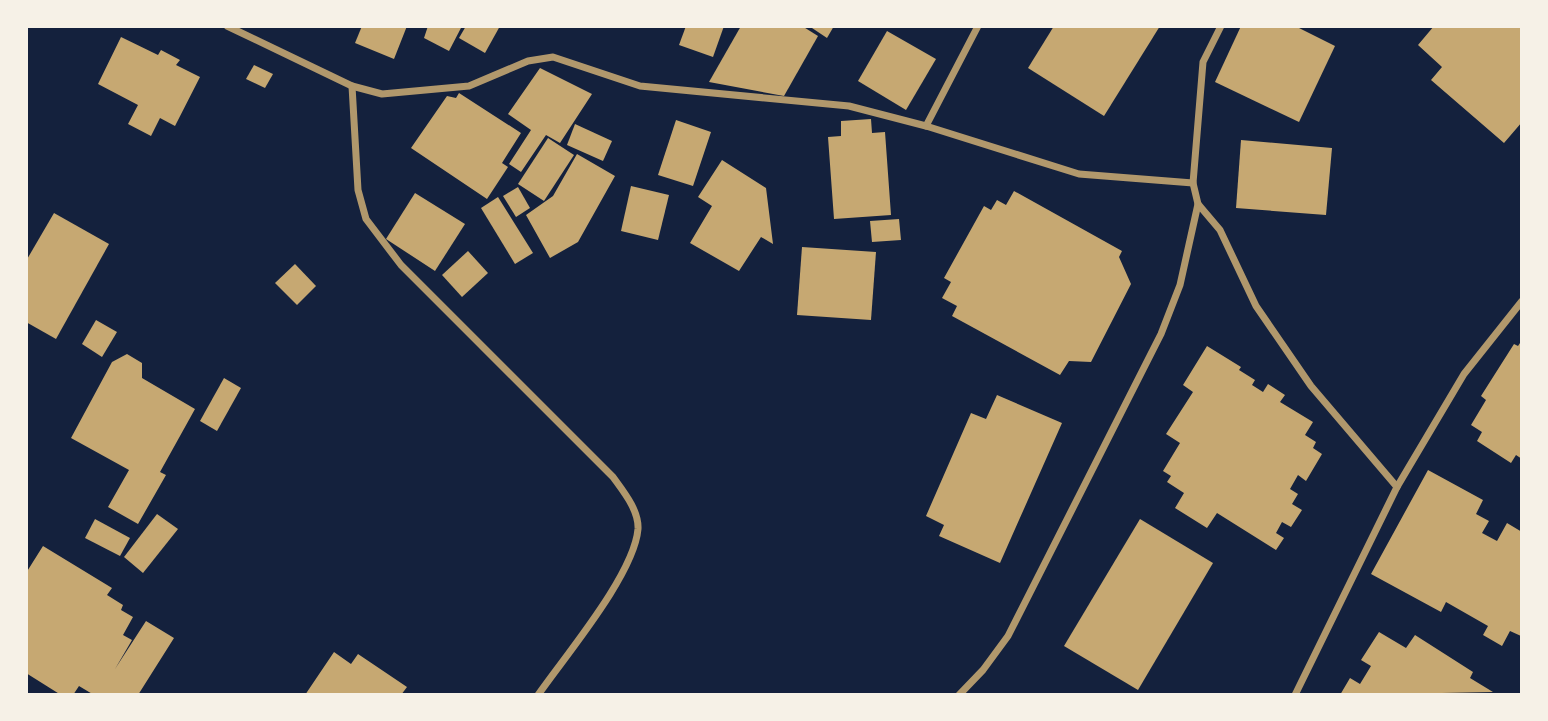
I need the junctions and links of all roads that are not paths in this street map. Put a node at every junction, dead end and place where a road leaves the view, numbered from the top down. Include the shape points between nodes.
1 (227, 26) edge
2 (978, 26) edge
3 (1221, 26) edge
4 (352, 86) junction
5 (926, 126) junction
6 (1193, 183) junction
7 (1198, 204) junction
8 (1522, 301) edge
9 (1397, 487) junction
10 (538, 695) edge
11 (959, 695) edge
12 (1295, 695) edge

1 - 4 street
2 - 5 street
3 - 6 street via 1203,62
4 - 5 street via 382,94 428,92 469,86 528,61 553,57 640,86 849,106
4 - 10 street via 358,190 366,219 401,265 613,477 631,502 638,527 633,551 618,581
5 - 6 street via 1079,174
6 - 7 street
7 - 9 street via 1220,229 1256,306 1311,386
7 - 11 street via 1180,285 1161,334 1008,636
8 - 9 street via 1464,374
9 - 12 street

